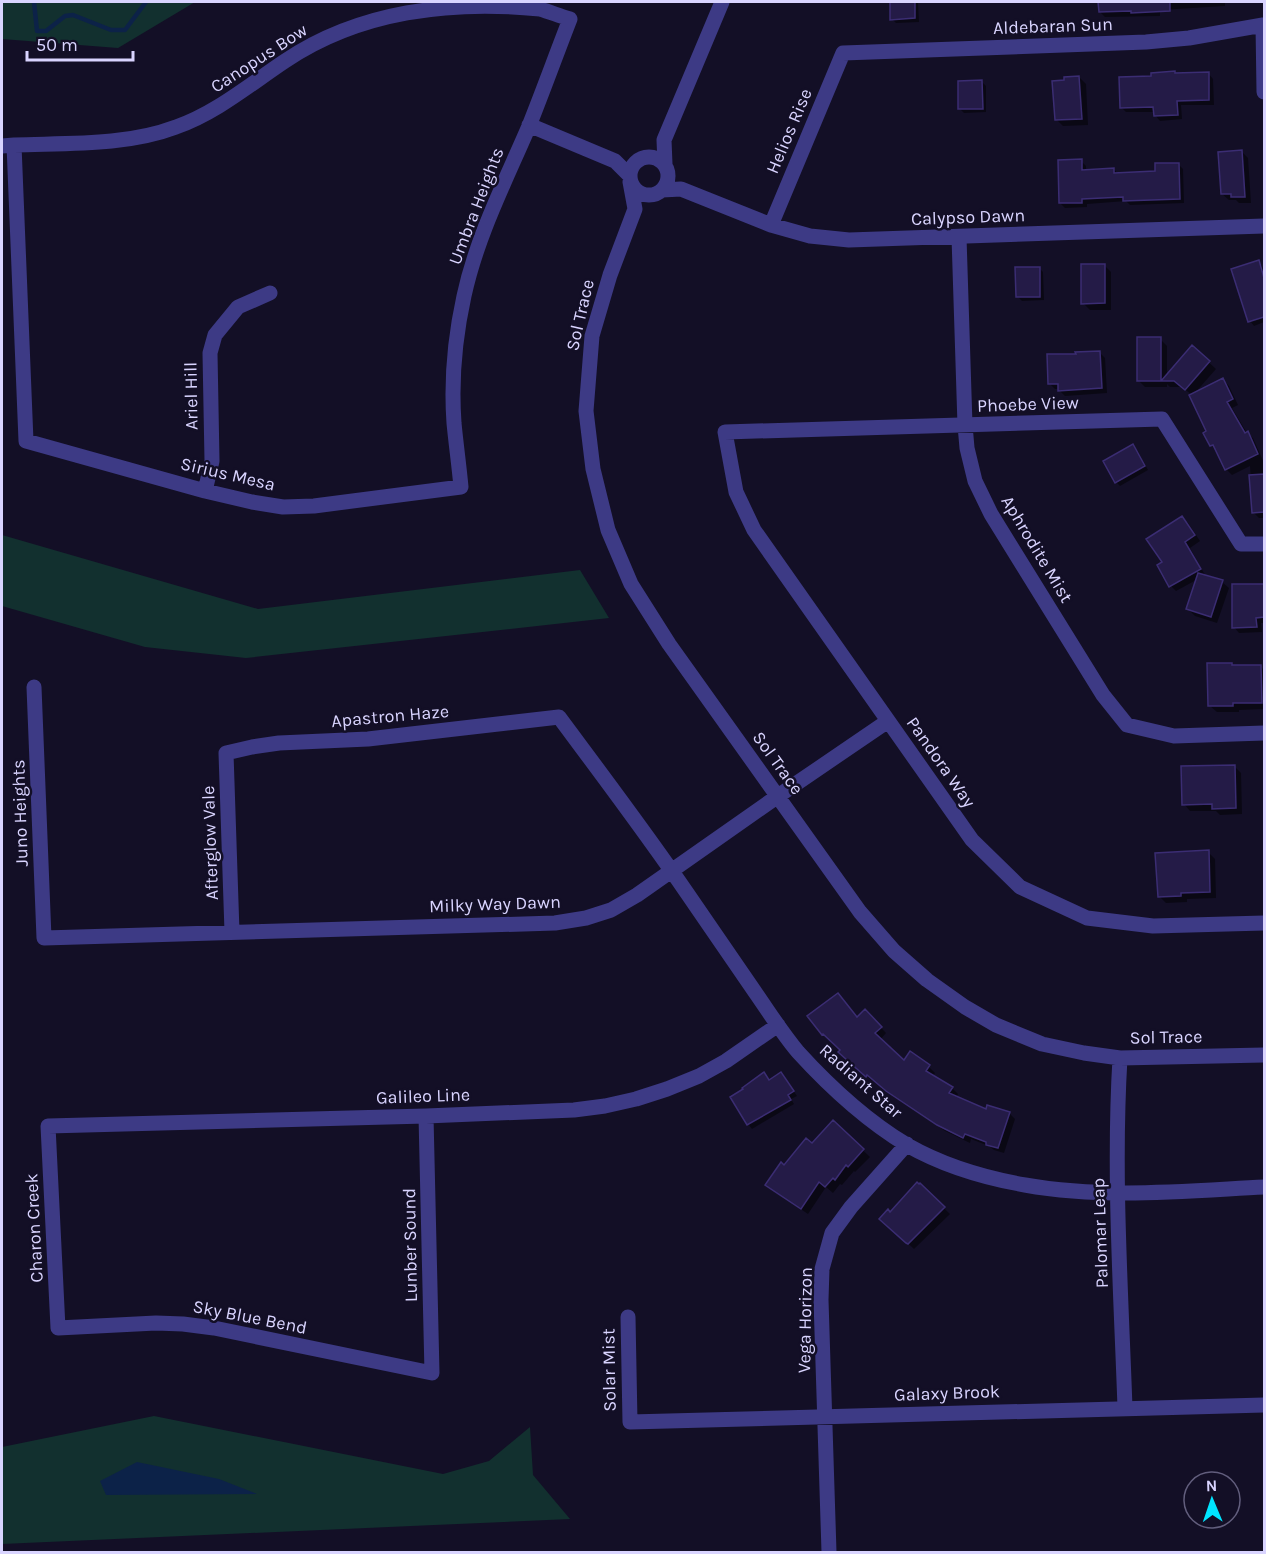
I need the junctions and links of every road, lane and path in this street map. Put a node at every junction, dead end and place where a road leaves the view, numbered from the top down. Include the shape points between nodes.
1 (722, 2) edge
2 (570, 19) joint
3 (843, 53) joint
4 (1264, 92) edge
5 (529, 125) junction
6 (664, 140) junction
7 (8, 146) edge
8 (642, 158) junction
9 (615, 161) junction
10 (667, 169) junction
11 (630, 178) junction
12 (681, 189) junction
13 (659, 192) junction
14 (635, 209) junction
15 (771, 225) junction
16 (1264, 226) edge
17 (959, 237) junction
18 (270, 293) dead end
19 (965, 425) junction
20 (725, 432) joint
21 (461, 487) joint
22 (205, 490) junction
23 (1264, 544) edge
24 (34, 687) dead end
25 (559, 717) joint
26 (888, 721) junction
27 (1264, 733) edge
28 (226, 753) joint
29 (778, 796) junction
30 (672, 870) junction
31 (1264, 923) edge
32 (232, 932) junction
33 (44, 938) joint
34 (778, 1025) junction
35 (1264, 1055) edge
36 (1120, 1058) junction
37 (426, 1116) junction
38 (48, 1126) joint
39 (907, 1144) junction
40 (1264, 1187) edge
41 (1118, 1194) junction
42 (628, 1317) dead end
43 (58, 1328) joint
44 (432, 1373) joint
45 (1264, 1404) edge
46 (1125, 1408) junction
47 (824, 1416) junction
48 (630, 1422) joint
49 (829, 1552) edge

1 - 6 street
2 - 5 street, Umbra Heights
2 - 7 street, Canopus Bow via 506,3 428,3 395,10 315,42 213,111 176,128 105,142
3 - 4 street, Aldebaran Sun via 1146,42 1263,25
3 - 15 street, Helios Rise
5 - 9 street
5 - 21 street, Umbra Heights via 475,253 464,297 453,382
6 - 8 street
6 - 10 street
7 - 22 street, Sirius Mesa via 26,441
8 - 9 street
8 - 10 street via 657,158
8 - 11 street via 634,163
9 - 11 street
10 - 12 street, Calypso Dawn
10 - 13 street via 668,179
11 - 13 street via 638,192
11 - 14 street
12 - 13 street, Calypso Dawn
12 - 15 street, Calypso Dawn
13 - 14 street
14 - 29 street, Sol Trace via 592,336 586,411 593,468 608,530 637,594
15 - 17 street, Calypso Dawn via 810,236 849,240
16 - 17 street, Calypso Dawn
17 - 19 street, Aphrodite Mist
18 - 22 street, Ariel Hill via 238,307 215,335 210,353 212,461
19 - 20 street, Phoebe View
19 - 23 street, Phoebe View via 1162,419 1241,544
19 - 27 street, Aphrodite Mist via 975,481 991,514 1102,695 1126,725 1174,736
20 - 26 street, Pandora Way via 736,492 754,530
21 - 22 street, Sirius Mesa via 283,507
24 - 33 street, Juno Heights
25 - 28 street, Apastron Haze via 368,739 279,743
25 - 30 street, Radiant Star
26 - 29 street, Milky Way Dawn
26 - 31 street, Pandora Way via 972,840 1020,887 1087,918 1153,926
28 - 32 street, Afterglow Vale
29 - 30 street, Milky Way Dawn
29 - 36 street, Sol Trace via 860,912 894,951 927,980 996,1025 1042,1044
30 - 32 street, Milky Way Dawn via 611,909 565,921
30 - 34 street, Radiant Star
32 - 33 street, Milky Way Dawn
34 - 37 street, Galileo Line via 708,1071 636,1099 574,1110
34 - 39 street, Radiant Star via 827,1083
35 - 36 street, Sol Trace
36 - 41 street, Palomar Leap
37 - 38 street, Galileo Line
37 - 44 street, Lunber Sound
38 - 43 street, Charon Creek
39 - 41 street, Radiant Star via 937,1160 1023,1185
39 - 47 street, Vega Horizon via 832,1233 822,1269
40 - 41 street, Radiant Star
41 - 46 street, Palomar Leap
42 - 48 street, Solar Mist
43 - 44 street, Sky Blue Bend via 183,1324
45 - 46 street, Galaxy Brook
46 - 47 street, Galaxy Brook
47 - 48 street, Galaxy Brook
47 - 49 street, Vega Horizon

